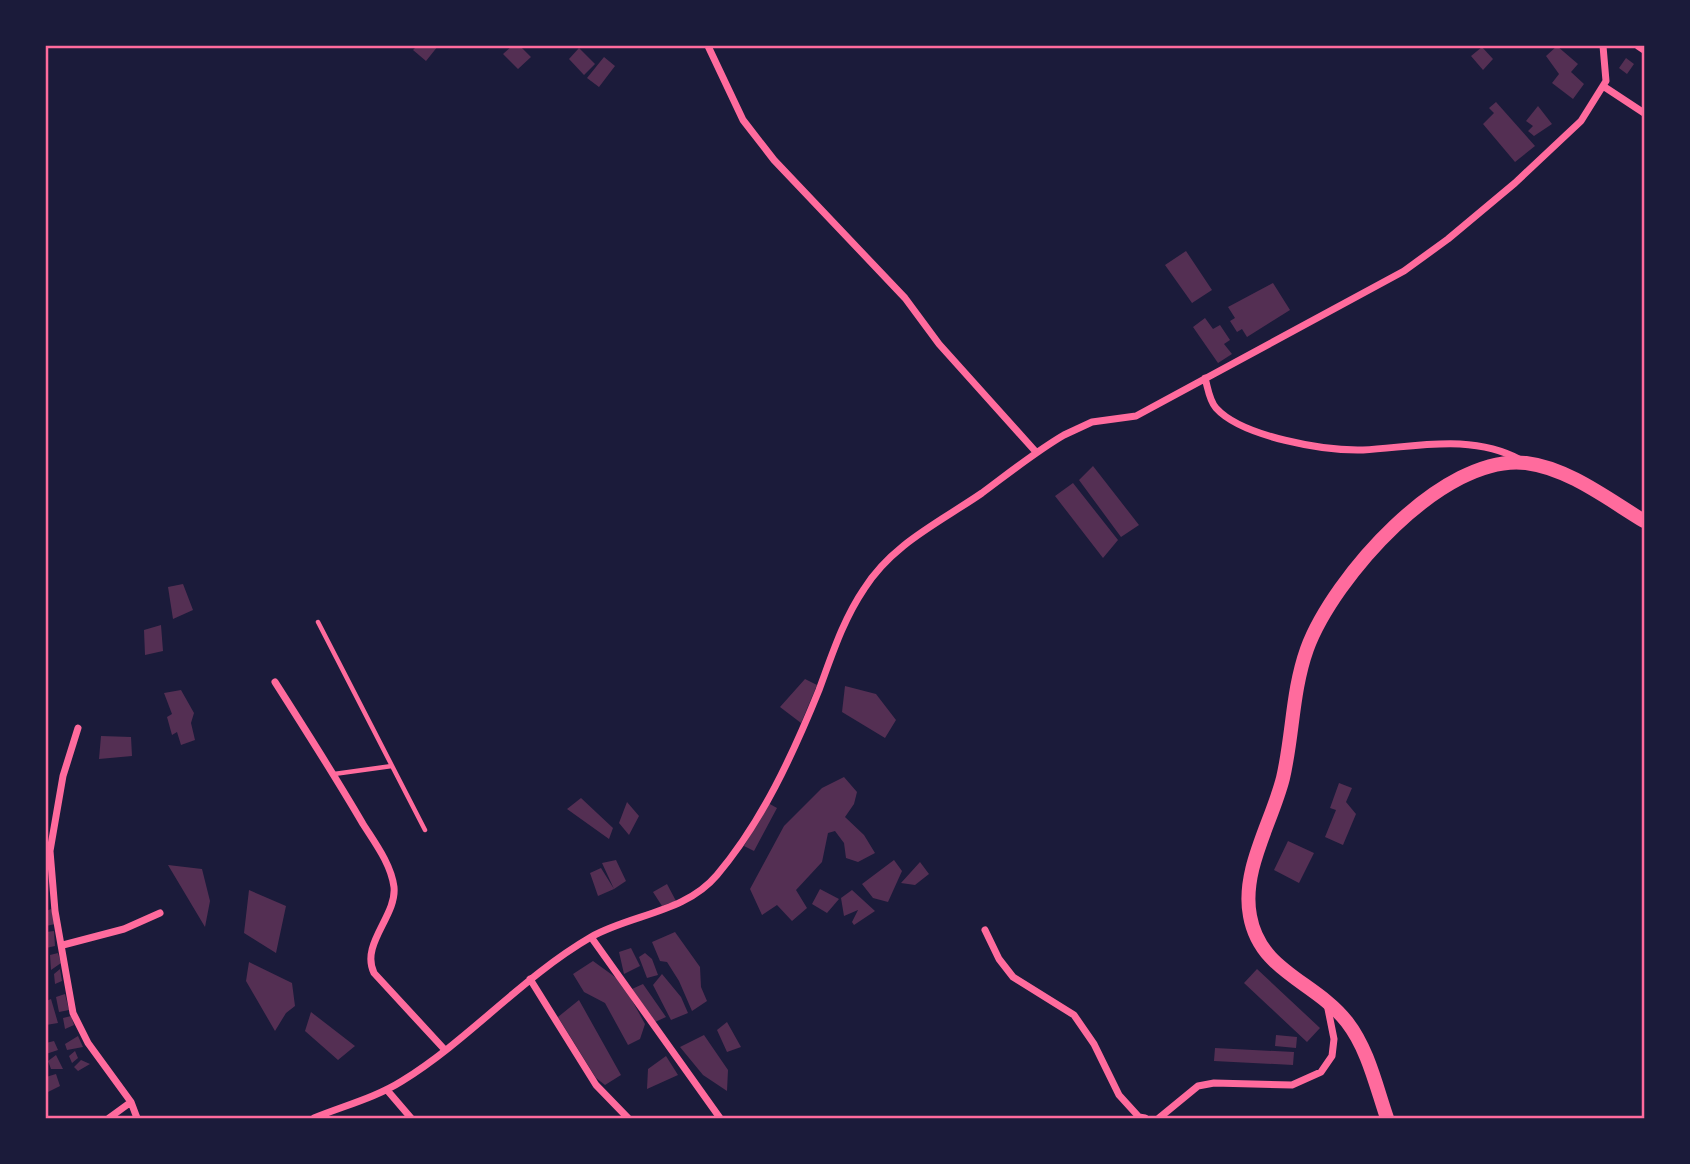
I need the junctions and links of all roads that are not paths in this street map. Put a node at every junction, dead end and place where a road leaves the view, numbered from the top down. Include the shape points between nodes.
1 (708, 46) edge
2 (1603, 46) edge
3 (1638, 46) edge
4 (1644, 50) edge
5 (1603, 86) junction
6 (1644, 113) edge
7 (1205, 378) junction
8 (1036, 452) junction
9 (1525, 463) junction
10 (1644, 521) edge
11 (318, 622) dead end
12 (275, 682) dead end
13 (78, 728) dead end
14 (392, 766) junction
15 (334, 774) junction
16 (425, 830) dead end
17 (160, 913) dead end
18 (985, 930) dead end
19 (592, 937) junction
20 (63, 945) junction
21 (530, 979) junction
22 (1327, 1003) junction
23 (445, 1051) junction
24 (387, 1090) junction
25 (131, 1102) junction
26 (109, 1118) edge
27 (138, 1118) edge
28 (314, 1118) edge
29 (411, 1118) edge
30 (628, 1118) edge
31 (720, 1118) edge
32 (1145, 1118) edge
33 (1159, 1118) edge
34 (1387, 1118) edge

1 - 8 street via 743,120 774,160 905,298 939,344
2 - 5 street
3 - 4 street
5 - 6 street
5 - 7 street via 1581,121 1448,239 1404,271
7 - 8 street via 1136,416 1092,422
7 - 9 street via 1220,411 1273,439 1362,450 1414,444 1480,446 1504,451
8 - 19 street via 905,544 864,587 771,793 715,877 672,906
9 - 10 main road via 1588,488
9 - 22 main road via 1495,466 1466,476 1390,529 1334,594 1309,645 1300,671 1283,778 1254,867 1248,901 1253,931 1267,956
11 - 14 lane
12 - 15 street
13 - 20 street via 63,776 50,851 52,893
14 - 15 lane
14 - 16 lane
15 - 23 street via 385,860 394,884 371,968
17 - 20 street via 124,929
18 - 32 street via 1013,977 1073,1015 1094,1044 1119,1095
19 - 21 street
19 - 31 street
20 - 25 street via 73,1013 88,1043
21 - 23 street
21 - 30 street via 596,1085
22 - 33 street via 1334,1039 1332,1056 1321,1072 1292,1085 1198,1086
22 - 34 main road via 1359,1040
23 - 24 street
24 - 28 street
24 - 29 street
25 - 26 street
25 - 27 street

